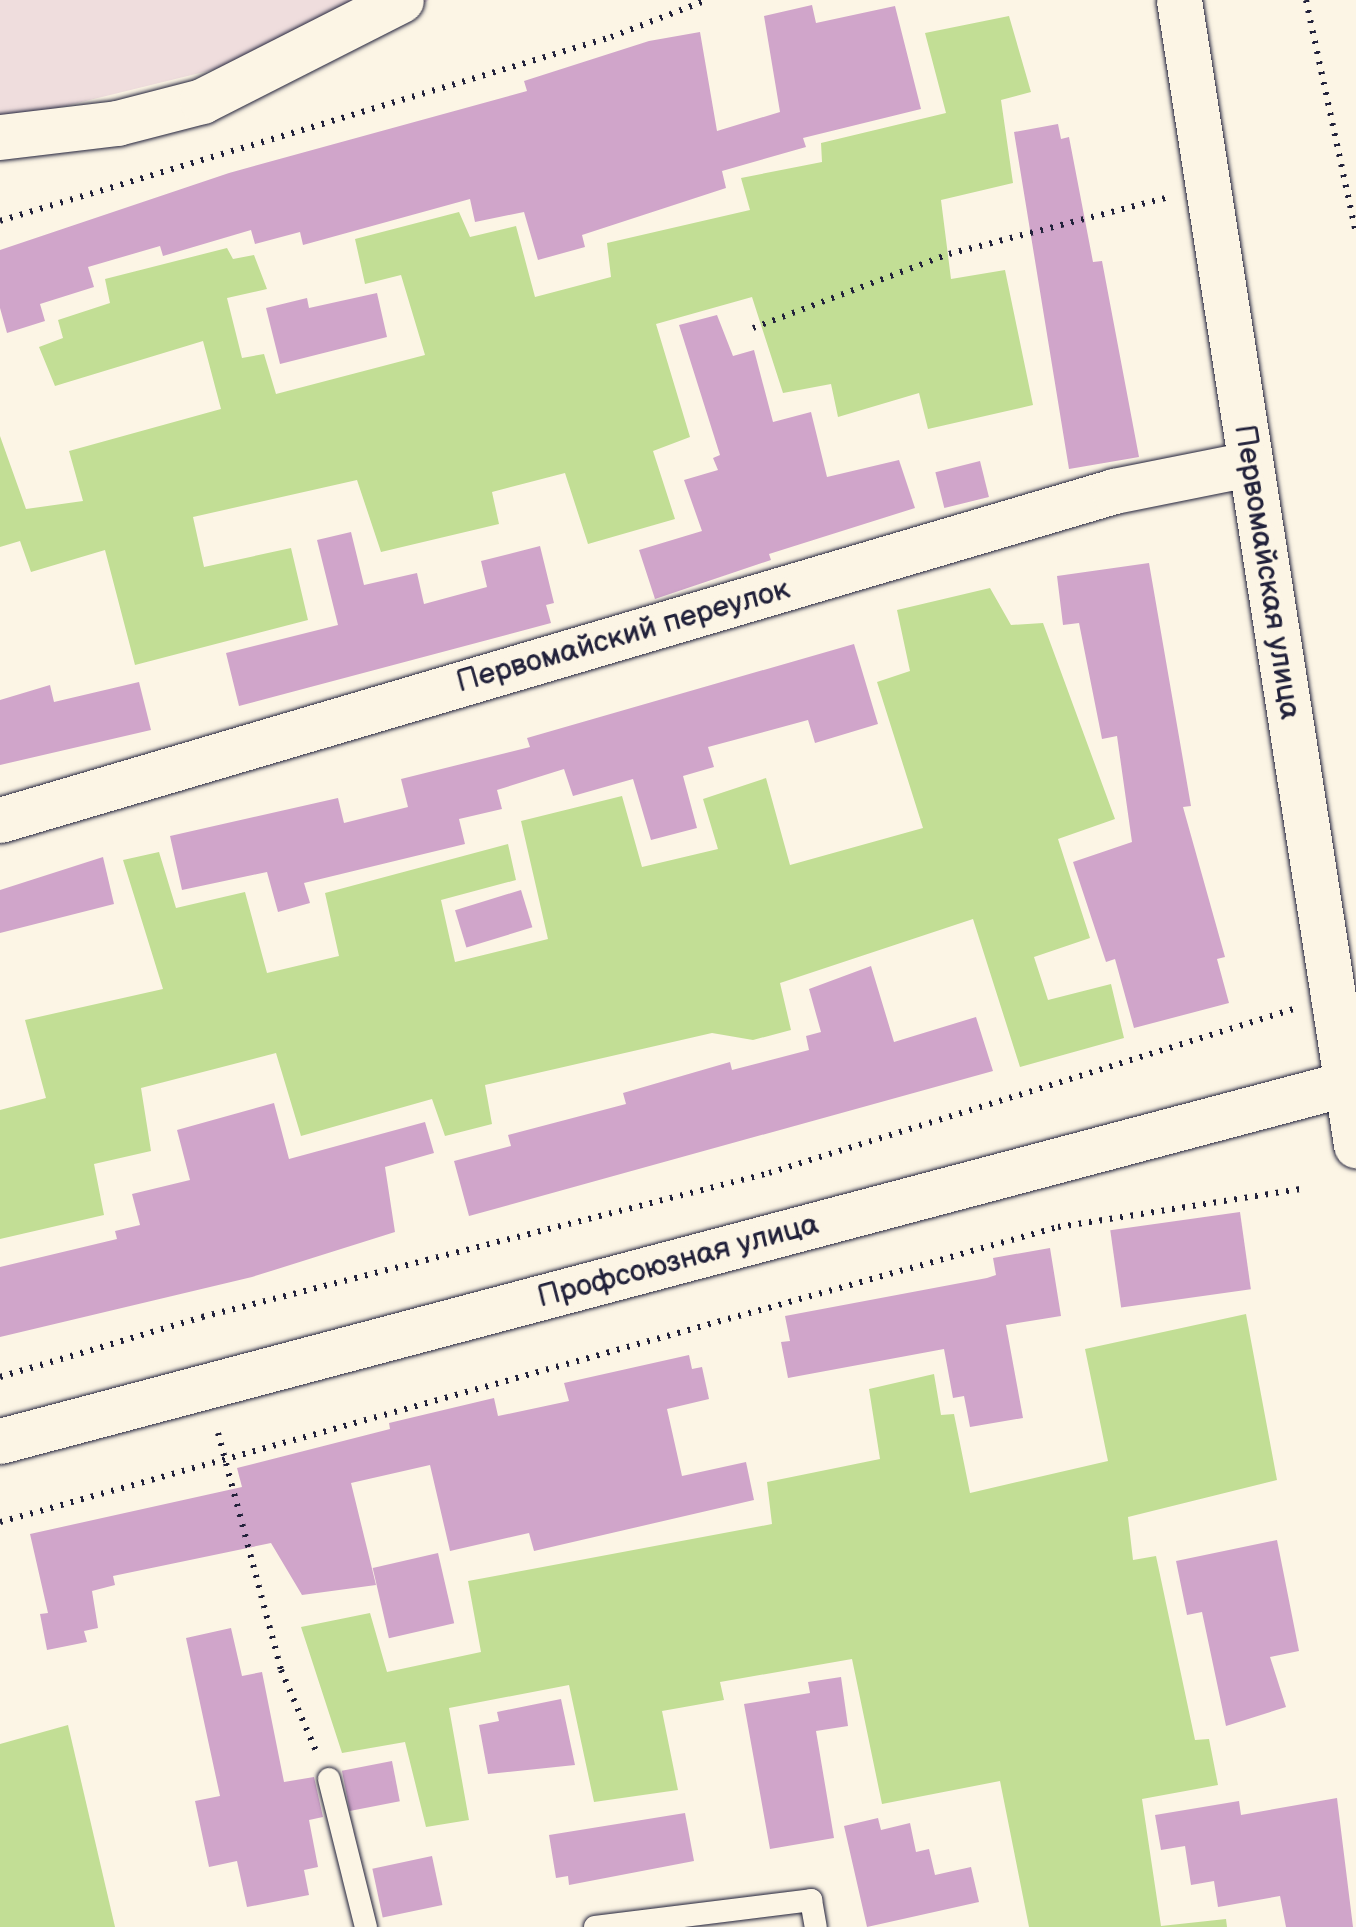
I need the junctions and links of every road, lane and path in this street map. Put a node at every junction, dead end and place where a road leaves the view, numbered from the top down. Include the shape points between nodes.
1 (401, 0) edge
2 (708, 0) edge
3 (1179, 0) edge
4 (1306, 0) edge
5 (0, 136) edge
6 (1212, 189) junction
7 (0, 221) edge
8 (1356, 234) edge
9 (753, 328) dead end
10 (1250, 464) junction
11 (0, 820) edge
12 (1333, 994) junction
13 (1351, 1082) edge
14 (1356, 1145) edge
15 (1302, 1189) dead end
16 (0, 1377) edge
17 (218, 1433) dead end
18 (0, 1441) edge
19 (225, 1456) junction
20 (0, 1522) edge
21 (328, 1779) joint
22 (366, 1927) edge
23 (595, 1927) edge
24 (816, 1927) edge

1 - 5 street via 202,101 117,123
2 - 7 path via 611,38
3 - 6 street, Первомайская улица
4 - 8 path
6 - 9 path via 949,254
6 - 10 street, Первомайская улица
10 - 11 street, Первомайский переулок via 1114,491
10 - 12 street, Первомайская улица
12 - 13 street, Первомайская улица
12 - 16 path via 769,1172 202,1317
13 - 14 street, Первомайская улица
13 - 18 street, Профсоюзная улица
15 - 19 path via 1058,1227
17 - 19 path
19 - 20 path
19 - 21 path via 281,1670
21 - 22 lane
23 - 24 lane via 811,1900

